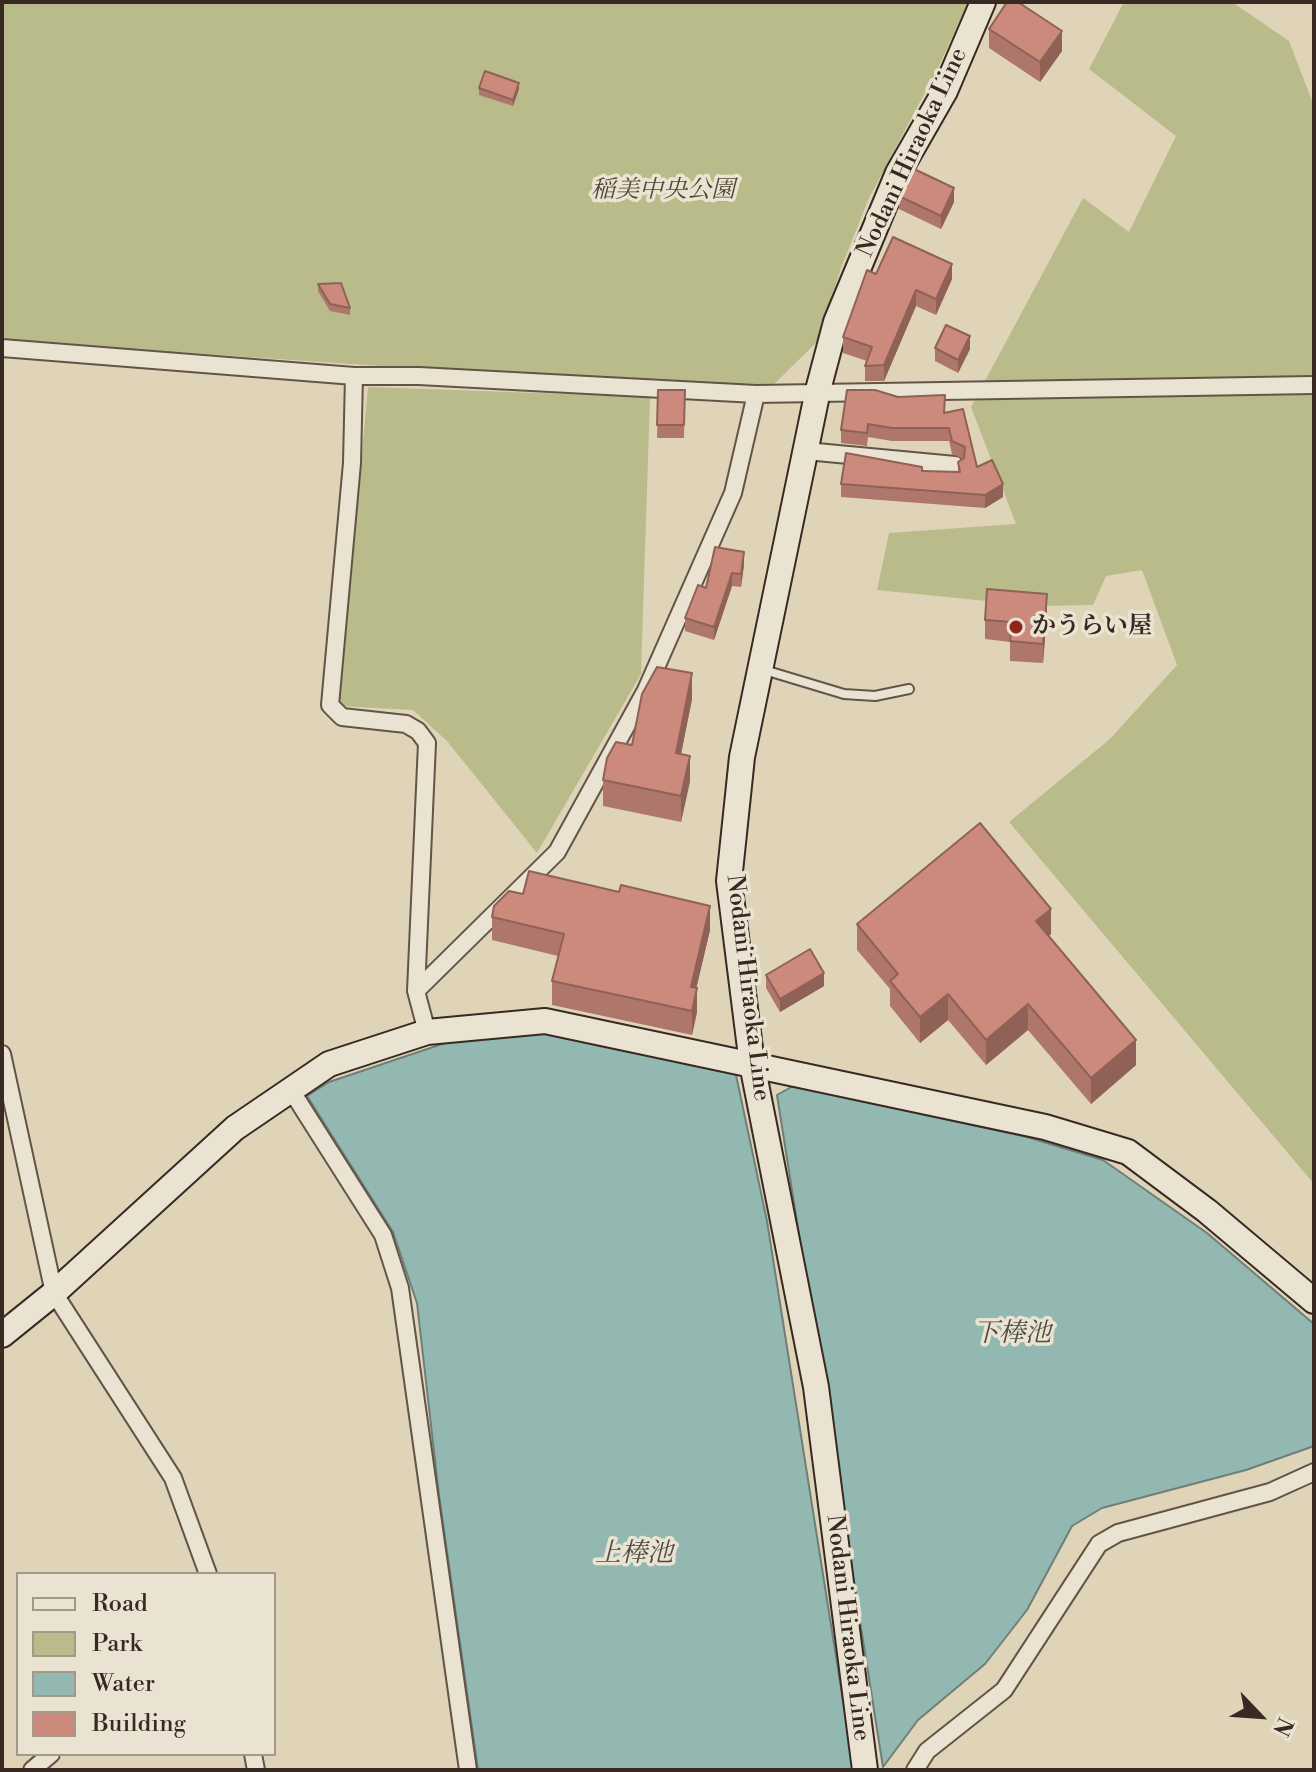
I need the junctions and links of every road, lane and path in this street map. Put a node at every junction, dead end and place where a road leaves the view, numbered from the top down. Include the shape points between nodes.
1 (983, 2) edge
2 (2, 348) edge
3 (354, 376) junction
4 (1314, 385) edge
5 (818, 390) junction
6 (756, 394) junction
7 (806, 451) junction
8 (955, 465) edge
9 (761, 668) junction
10 (909, 689) dead end
11 (416, 991) junction
12 (427, 1032) junction
13 (2, 1054) edge
14 (752, 1064) junction
15 (291, 1090) junction
16 (54, 1293) junction
17 (1314, 1301) edge
18 (2, 1335) edge
19 (1314, 1472) edge
20 (207, 1572) edge
21 (49, 1756) edge
22 (32, 1770) edge
23 (468, 1770) edge
24 (865, 1770) edge
25 (915, 1770) edge

1 - 5 main road, Nodani Hiraoka Line via 945,91 898,173 836,322
2 - 3 street
3 - 6 street
3 - 11 street via 352,463 330,705 342,717 406,724 427,743
4 - 5 street via 859,394
5 - 6 street
5 - 7 main road, Nodani Hiraoka Line
6 - 11 street via 733,493 646,690 557,852
7 - 8 street
7 - 9 main road, Nodani Hiraoka Line
9 - 10 lane via 844,694 875,696
9 - 14 main road, Nodani Hiraoka Line via 742,757 729,881
11 - 12 street
12 - 14 main road via 545,1021
12 - 15 main road via 329,1064
13 - 16 street
14 - 17 main road via 1045,1127 1128,1152
14 - 24 main road, Nodani Hiraoka Line via 816,1387
15 - 16 main road via 235,1128
15 - 23 street via 383,1235 400,1288
16 - 18 main road
16 - 20 street via 173,1478
19 - 25 street via 1270,1492 1118,1533 1099,1544 1004,1690 927,1751
21 - 22 street

